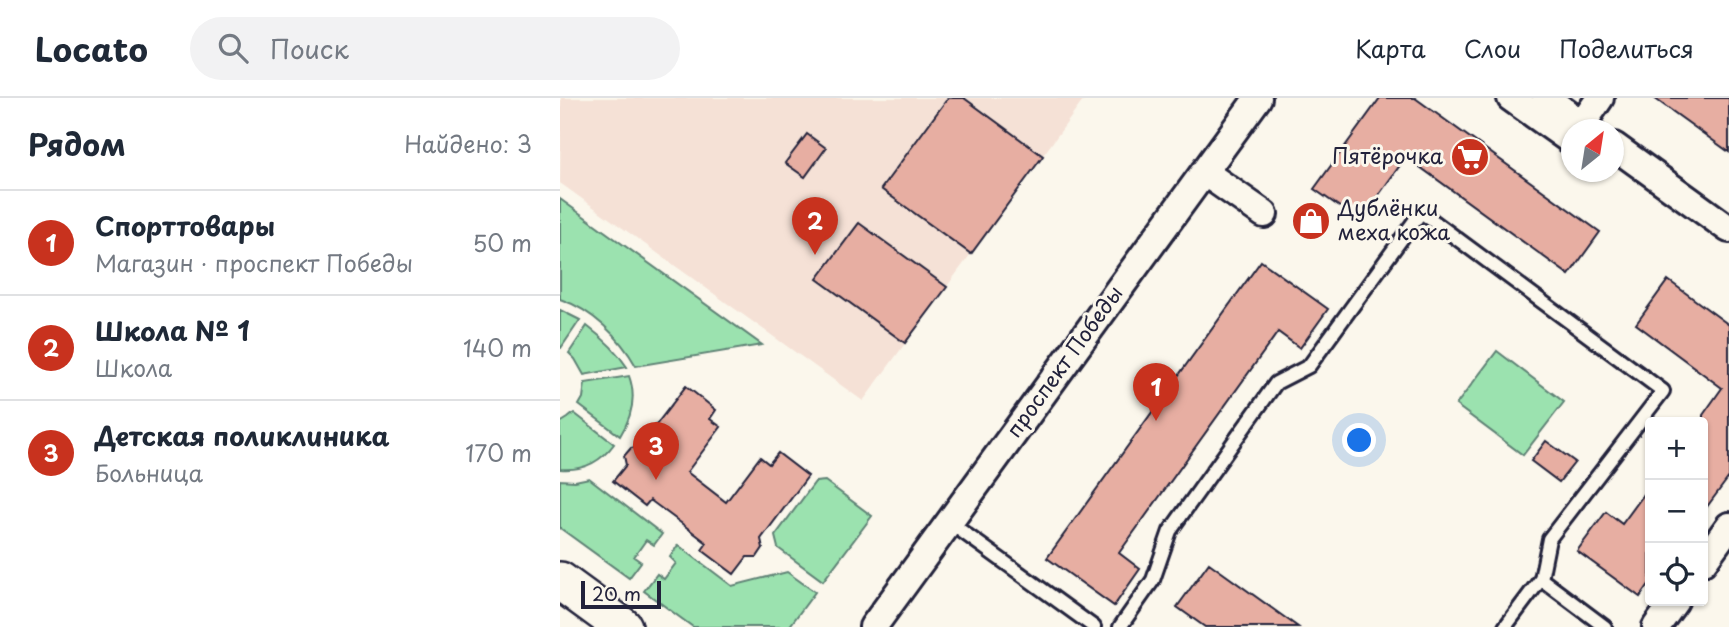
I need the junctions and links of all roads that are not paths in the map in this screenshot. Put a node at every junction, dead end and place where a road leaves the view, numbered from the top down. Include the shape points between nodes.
1 (1258, 98) edge
2 (1511, 98) edge
3 (1546, 98) edge
4 (1600, 98) edge
5 (1568, 119) edge
6 (1587, 119) edge
7 (1561, 134) edge
8 (1624, 153) edge
9 (1204, 172) junction
10 (1264, 214) dead end
11 (1729, 229) edge
12 (956, 512) junction
13 (1541, 579) junction
14 (560, 581) edge
15 (1671, 606) edge
16 (623, 627) edge
17 (873, 627) edge
18 (1094, 627) edge
19 (1120, 627) edge
20 (1505, 627) edge
21 (1605, 627) edge
22 (1656, 627) edge

1 - 9 street, проспект Победы
2 - 7 street
3 - 5 street
4 - 6 street
8 - 11 street
9 - 10 street
9 - 12 street, проспект Победы
12 - 17 street, проспект Победы
12 - 18 lane
13 - 19 lane via 1549,539 1662,391 1421,212 1309,366 1276,383 1170,531 1153,580
13 - 20 lane
13 - 21 lane
14 - 16 main road
15 - 22 street

